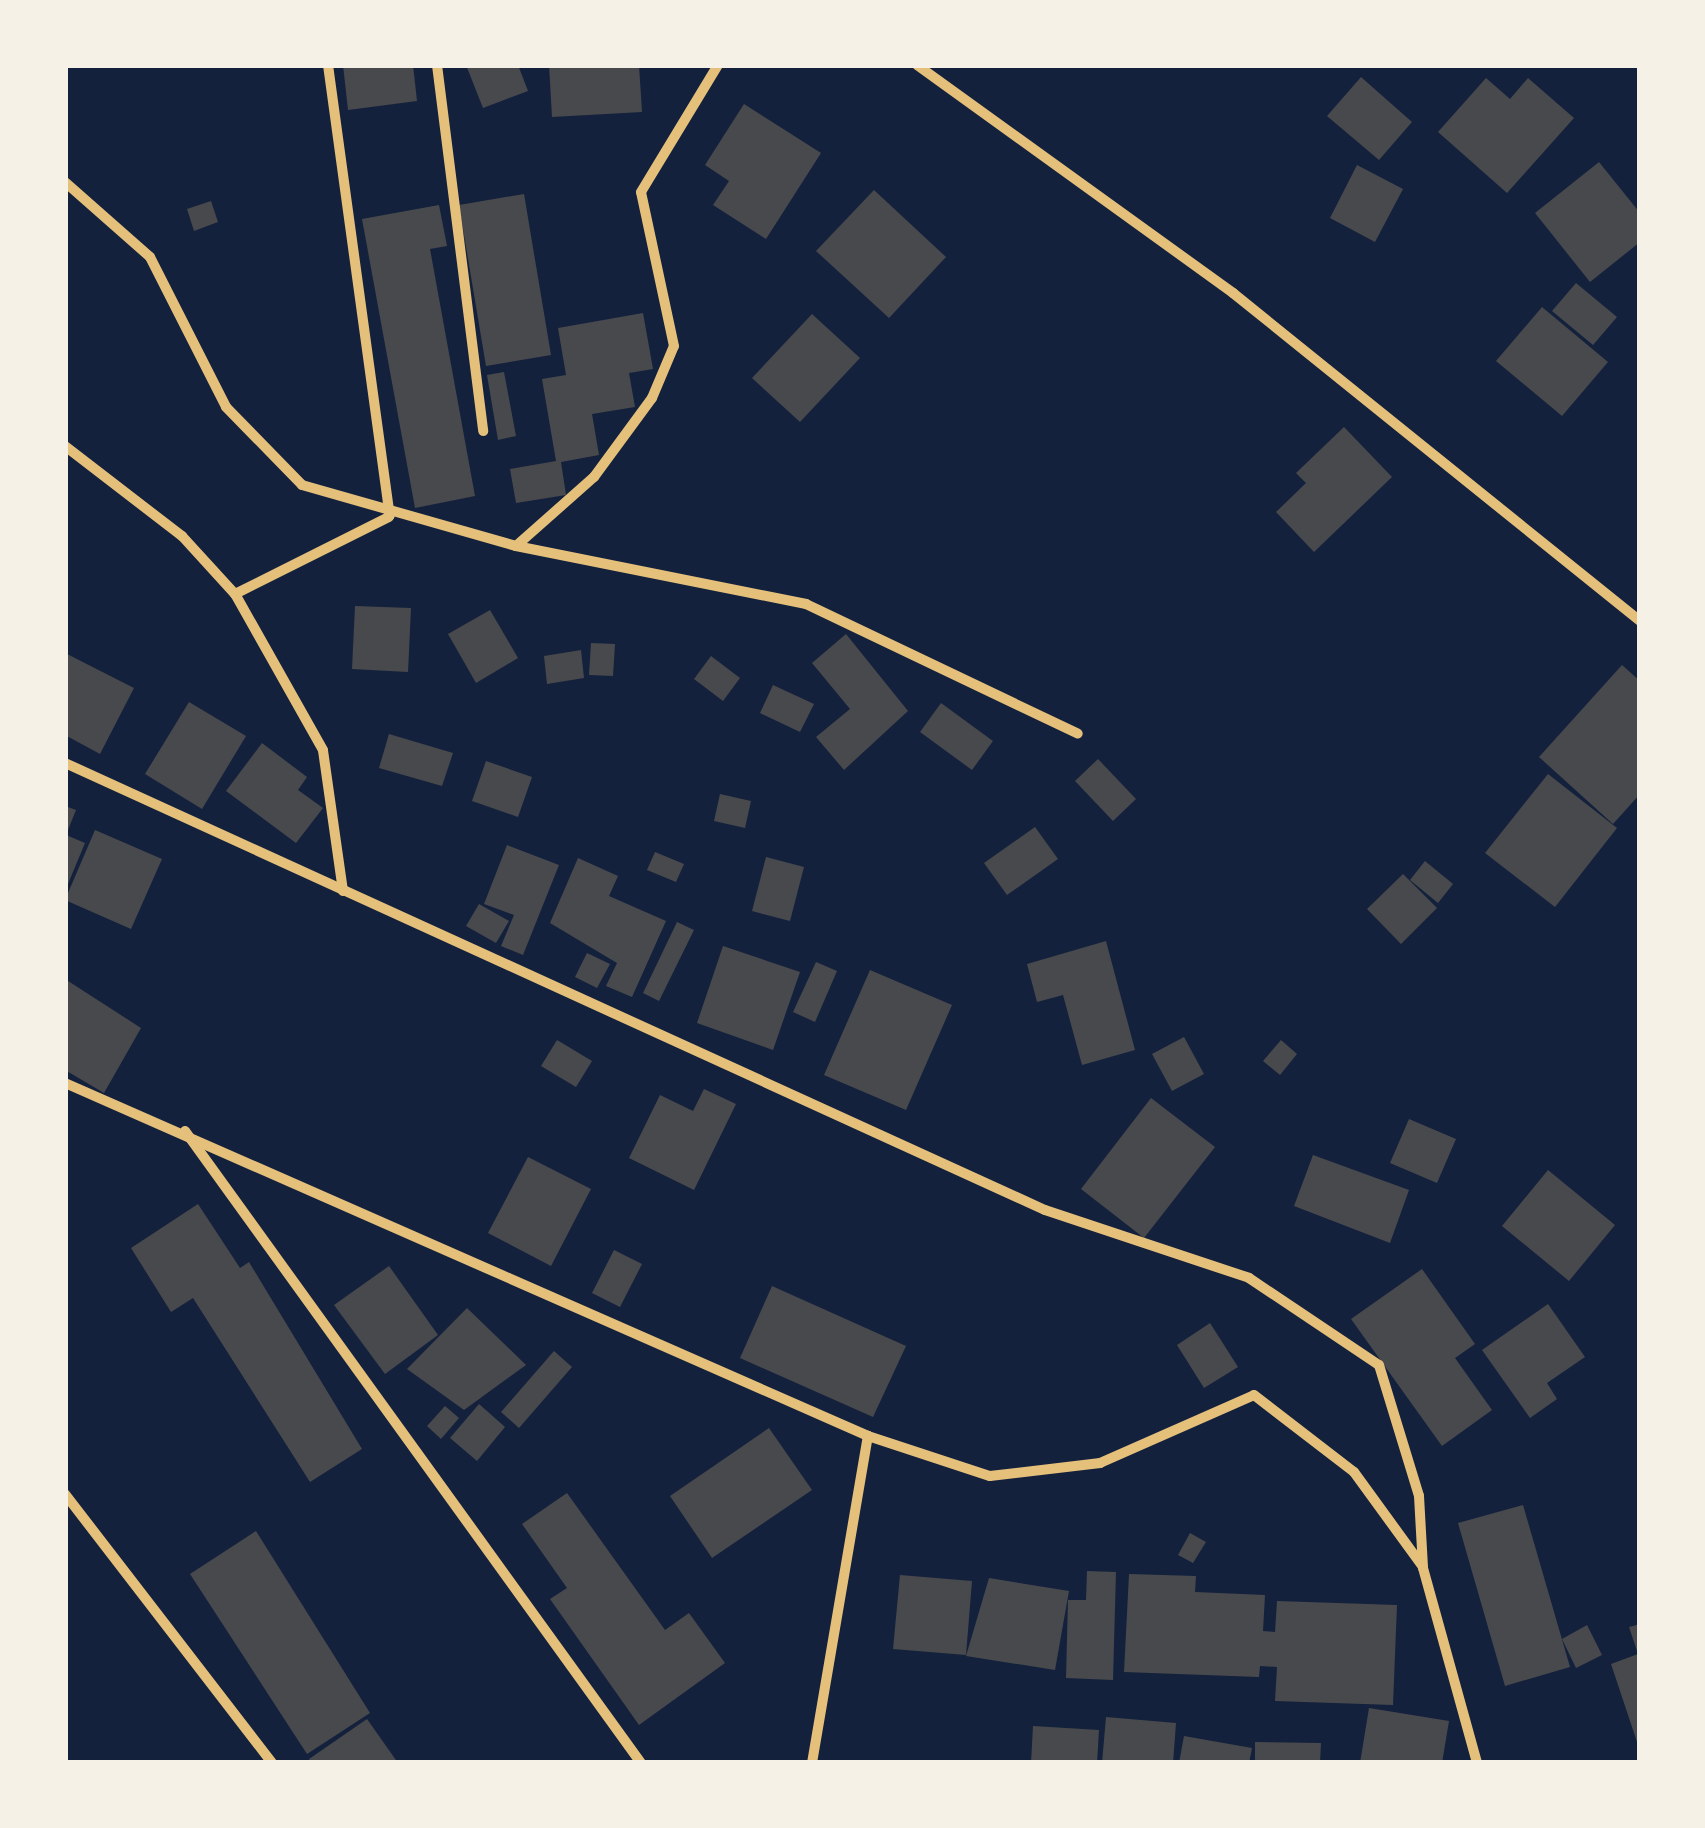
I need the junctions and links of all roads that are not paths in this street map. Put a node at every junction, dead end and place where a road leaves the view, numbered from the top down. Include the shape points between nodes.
1 (328, 65) edge
2 (437, 65) edge
3 (718, 65) edge
4 (917, 65) edge
5 (65, 182) edge
6 (483, 431) dead end
7 (65, 446) edge
8 (390, 516) junction
9 (516, 546) junction
10 (234, 594) junction
11 (1640, 621) edge
12 (1078, 734) dead end
13 (65, 763) edge
14 (343, 891) junction
15 (65, 1083) edge
16 (184, 1129) junction
17 (868, 1436) junction
18 (65, 1494) edge
19 (1423, 1568) junction
20 (272, 1763) edge
21 (641, 1763) edge
22 (812, 1763) edge
23 (1477, 1763) edge

1 - 8 street
2 - 6 street
3 - 9 street via 641,192 674,346 652,398 594,477
4 - 11 street via 1094,202 1233,293
5 - 8 street via 150,258 238,420 302,485
7 - 10 street via 182,536
8 - 9 street
8 - 10 street
9 - 12 street via 806,604
10 - 14 street via 323,750
13 - 14 street
14 - 19 street via 1045,1210 1249,1278 1379,1365 1419,1496
15 - 16 street
16 - 17 street
16 - 21 street
17 - 19 street via 990,1476 1100,1463 1254,1395 1354,1472
17 - 22 street
18 - 20 street
19 - 23 street

